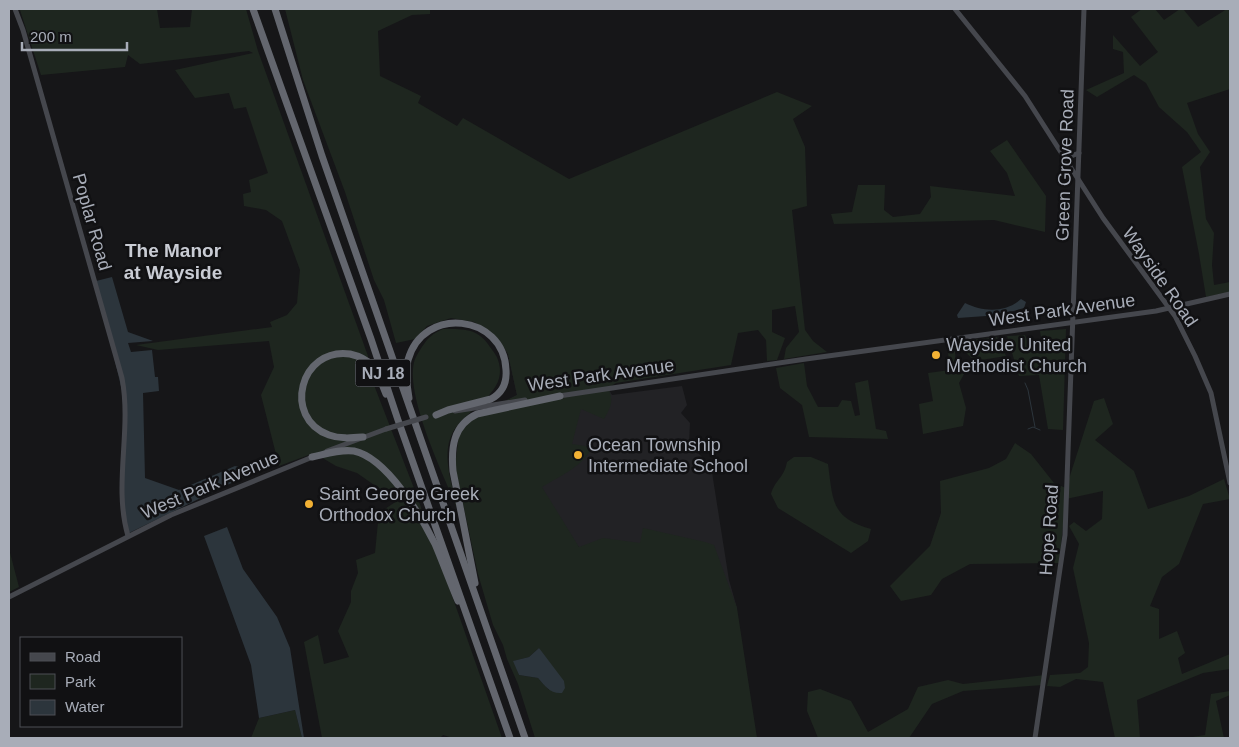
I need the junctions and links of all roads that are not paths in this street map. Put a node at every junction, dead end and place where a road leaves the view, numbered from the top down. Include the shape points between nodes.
1 (15, 9) edge
2 (253, 9) edge
3 (275, 9) edge
4 (955, 9) edge
5 (1084, 9) edge
6 (1079, 153) junction
7 (1066, 158) junction
8 (1078, 178) junction
9 (1092, 200) junction
10 (1078, 202) junction
11 (1230, 294) edge
12 (1169, 308) junction
13 (1072, 321) junction
14 (560, 396) junction
15 (411, 408) junction
16 (395, 411) junction
17 (436, 415) junction
18 (363, 437) junction
19 (312, 457) junction
20 (1230, 483) edge
21 (128, 536) junction
22 (9, 597) edge
23 (478, 603) junction
24 (484, 665) junction
25 (510, 738) edge
26 (525, 738) edge
27 (1035, 738) edge

1 - 21 street, Poplar Road via 122,378 126,416 122,501
2 - 16 highway, NJ 18
3 - 15 highway, NJ 18 via 322,156
4 - 7 street, Wayside Road via 1025,96
5 - 6 street, Green Grove Road
6 - 7 street
6 - 8 street, Green Grove Road
7 - 8 street, Wayside Road
8 - 9 street, Wayside Road
8 - 10 street, Green Grove Road
9 - 10 street
9 - 12 street, Wayside Road
10 - 13 street, Green Grove Road
11 - 12 street, West Park Avenue
12 - 13 street, West Park Avenue
12 - 20 street, Wayside Road via 1193,350 1211,394
13 - 14 street, West Park Avenue
13 - 27 street, Hope Road via 1065,535
14 - 17 street, West Park Avenue
14 - 23 highway via 477,414 464,423 455,437 453,471
15 - 17 highway via 407,369 417,342 430,330 445,324 460,322 476,326 502,351 506,370 504,386 491,399
15 - 23 highway, NJ 18
16 - 18 highway via 375,370 364,359 336,354 317,363 308,374 302,390 303,407 309,419 327,434
16 - 24 highway, NJ 18
17 - 18 street, West Park Avenue, bridge
18 - 19 street, West Park Avenue
19 - 21 street, West Park Avenue
19 - 24 highway via 340,451 360,453 374,461 397,486 434,542
21 - 22 street, West Park Avenue
23 - 26 highway, NJ 18
24 - 25 highway, NJ 18

